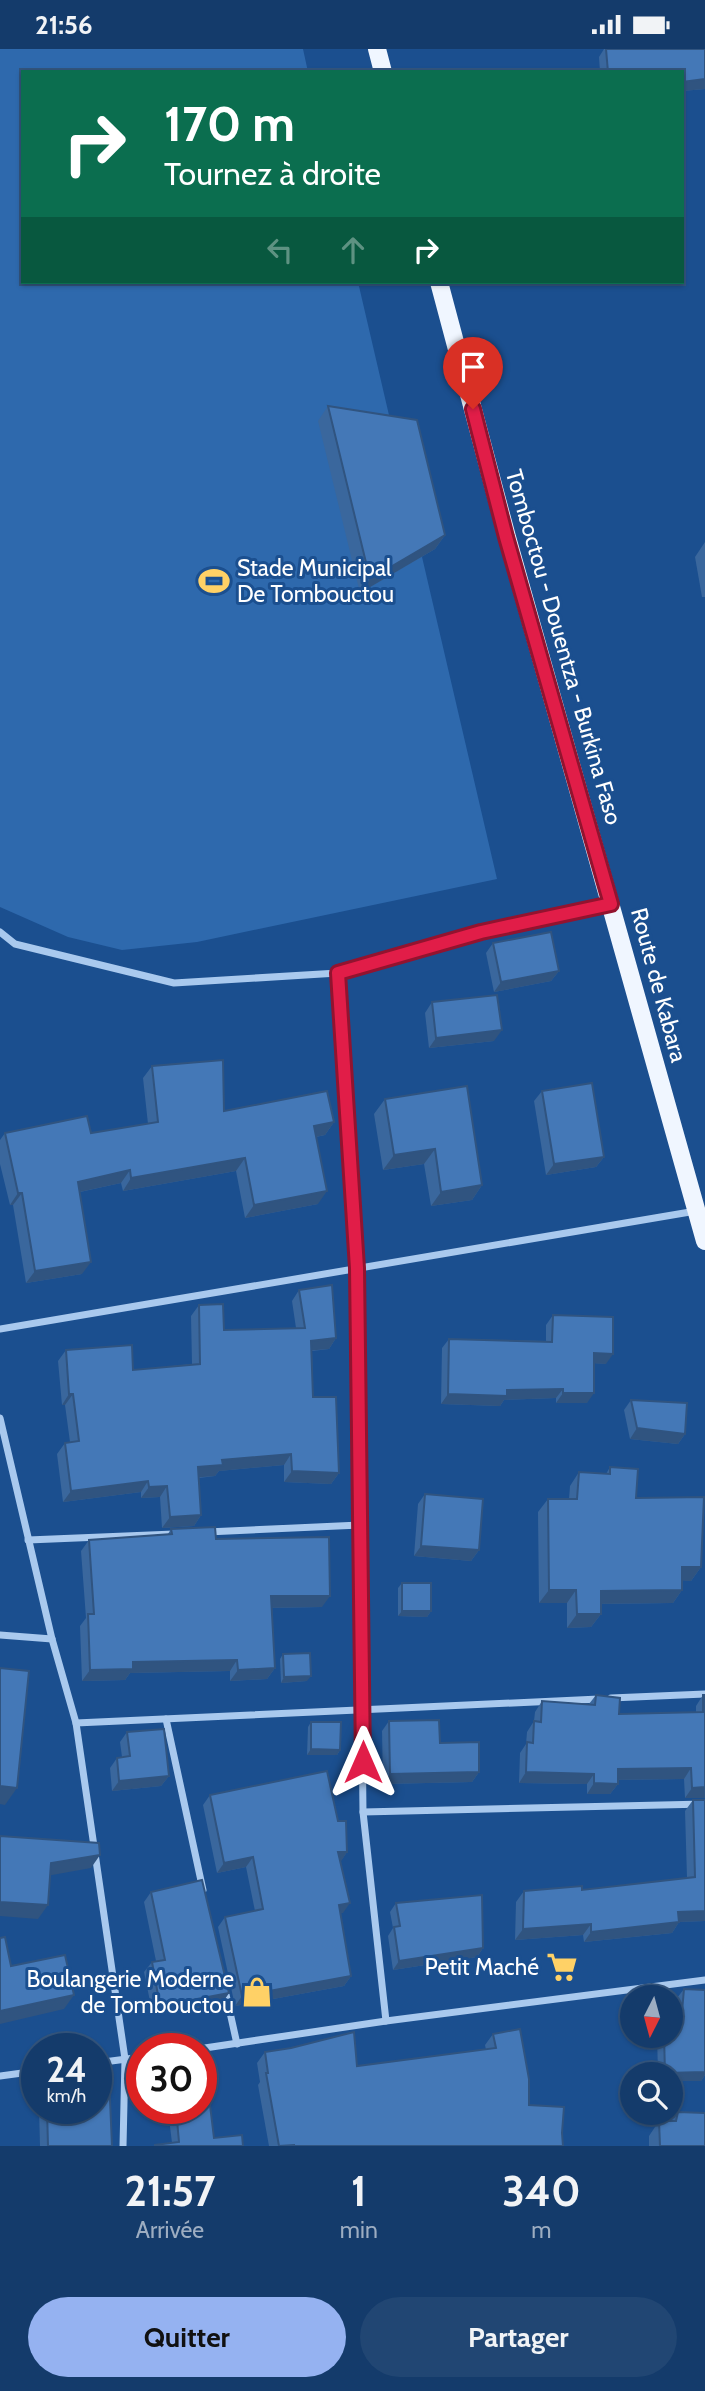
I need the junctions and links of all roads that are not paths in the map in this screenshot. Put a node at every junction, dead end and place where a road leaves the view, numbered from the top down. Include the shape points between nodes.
1 (377, 49) edge
2 (382, 70) edge
3 (440, 284) edge
4 (611, 904) junction
5 (0, 932) edge
6 (338, 973) junction
7 (697, 1211) junction
8 (705, 1241) edge
9 (357, 1268) junction
10 (0, 1329) edge
11 (0, 1418) edge
12 (360, 1525) junction
13 (180, 1533) edge
14 (194, 1533) edge
15 (28, 1540) junction
16 (0, 1635) edge
17 (52, 1639) junction
18 (705, 1694) edge
19 (362, 1711) junction
20 (166, 1719) junction
21 (76, 1723) junction
22 (705, 1804) edge
23 (363, 1812) junction
24 (204, 1895) edge
25 (222, 1976) edge
26 (705, 1980) edge
27 (386, 2021) junction
28 (237, 2044) junction
29 (217, 2047) edge
30 (125, 2059) junction
31 (112, 2061) edge
32 (21, 2073) edge
33 (0, 2076) edge
34 (123, 2146) edge

1 - 2 main road
3 - 4 main road, Tomboctou - Douentza - Burkina Faso
4 - 6 street via 481,932
4 - 7 main road, Route de Kabara
5 - 6 street via 15,944 174,983
6 - 9 street
7 - 8 main road, Route de Kabara
7 - 9 street
9 - 10 street
9 - 12 street
11 - 15 street
12 - 14 street
12 - 19 street
13 - 15 street
15 - 17 street
16 - 17 street
17 - 21 street
18 - 19 street
19 - 20 street
19 - 23 street
20 - 21 street
20 - 24 street
21 - 30 street
22 - 23 street
23 - 27 street
25 - 28 street
26 - 27 street
27 - 28 street
28 - 29 street
30 - 31 street
30 - 34 street
32 - 33 street

